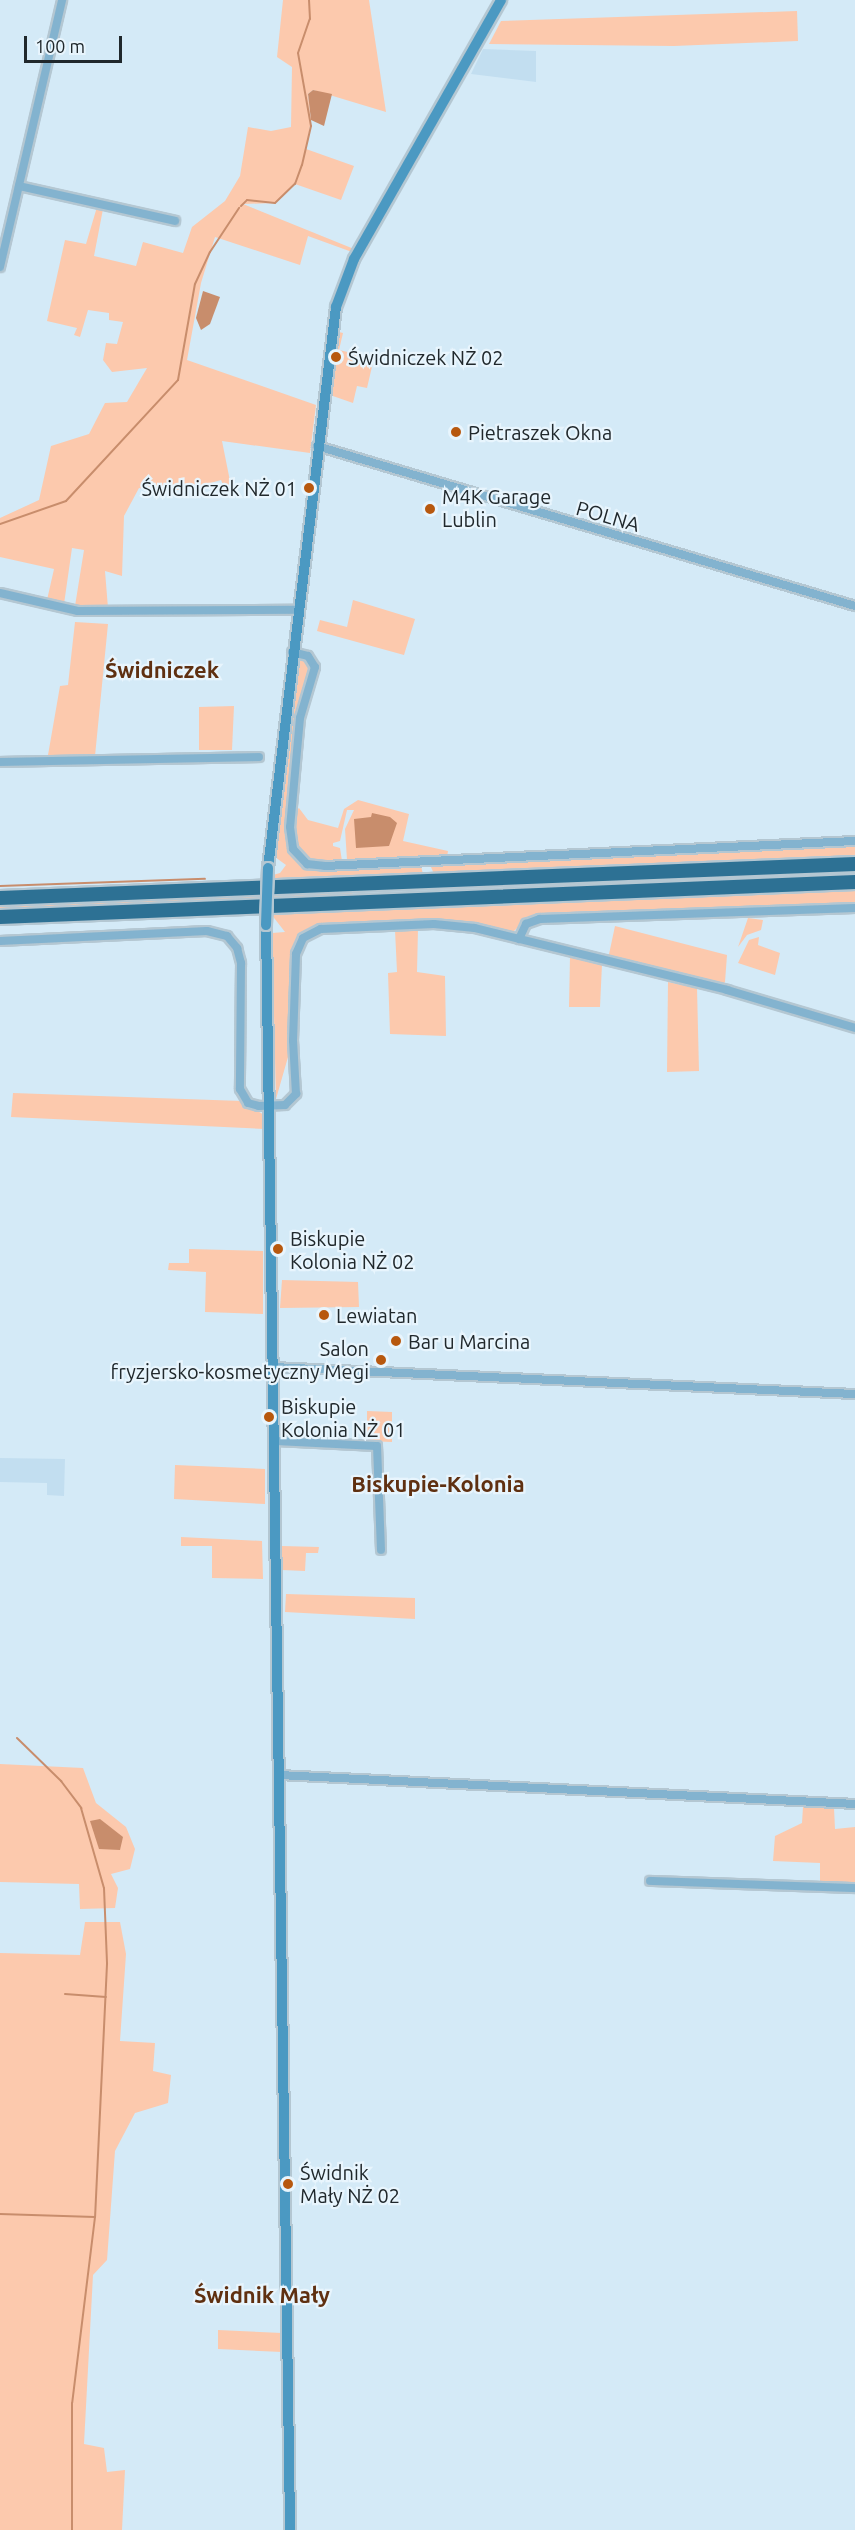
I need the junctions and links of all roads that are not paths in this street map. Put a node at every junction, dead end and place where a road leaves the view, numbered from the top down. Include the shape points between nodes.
1 (63, 0) edge
2 (501, 0) edge
3 (19, 186) junction
4 (175, 221) dead end
5 (0, 267) edge
6 (317, 446) junction
7 (0, 593) edge
8 (855, 606) edge
9 (296, 610) junction
10 (292, 652) junction
11 (259, 758) dead end
12 (0, 762) edge
13 (855, 841) edge
14 (855, 864) edge
15 (855, 882) edge
16 (0, 898) edge
17 (855, 908) edge
18 (0, 916) edge
19 (519, 939) junction
20 (0, 941) edge
21 (855, 1028) edge
22 (269, 1107) junction
23 (273, 1367) junction
24 (855, 1394) edge
25 (275, 1441) junction
26 (381, 1550) dead end
27 (279, 1775) junction
28 (855, 1804) edge
29 (651, 1881) dead end
30 (855, 1888) edge
31 (290, 2530) edge

1 - 3 street
2 - 6 street via 345,278 334,319
3 - 4 street
3 - 5 street
6 - 8 street, POLNA
6 - 9 street
7 - 9 street via 78,611
9 - 10 street
10 - 13 street via 308,656 315,667 300,718 290,827 293,849 307,864
10 - 22 street, bridge via 267,868
11 - 12 street
14 - 16 highway
15 - 18 highway
17 - 19 street via 540,919 526,924
19 - 21 street via 727,990
19 - 22 street via 446,924 329,928 308,934 299,945 295,960 293,1041 297,1089 289,1103
20 - 22 street via 207,931 227,936 237,948 241,963 241,1094 252,1105
22 - 23 street
23 - 24 street
23 - 25 street
25 - 26 street via 377,1446
25 - 27 street
27 - 28 street
27 - 31 street
29 - 30 street

